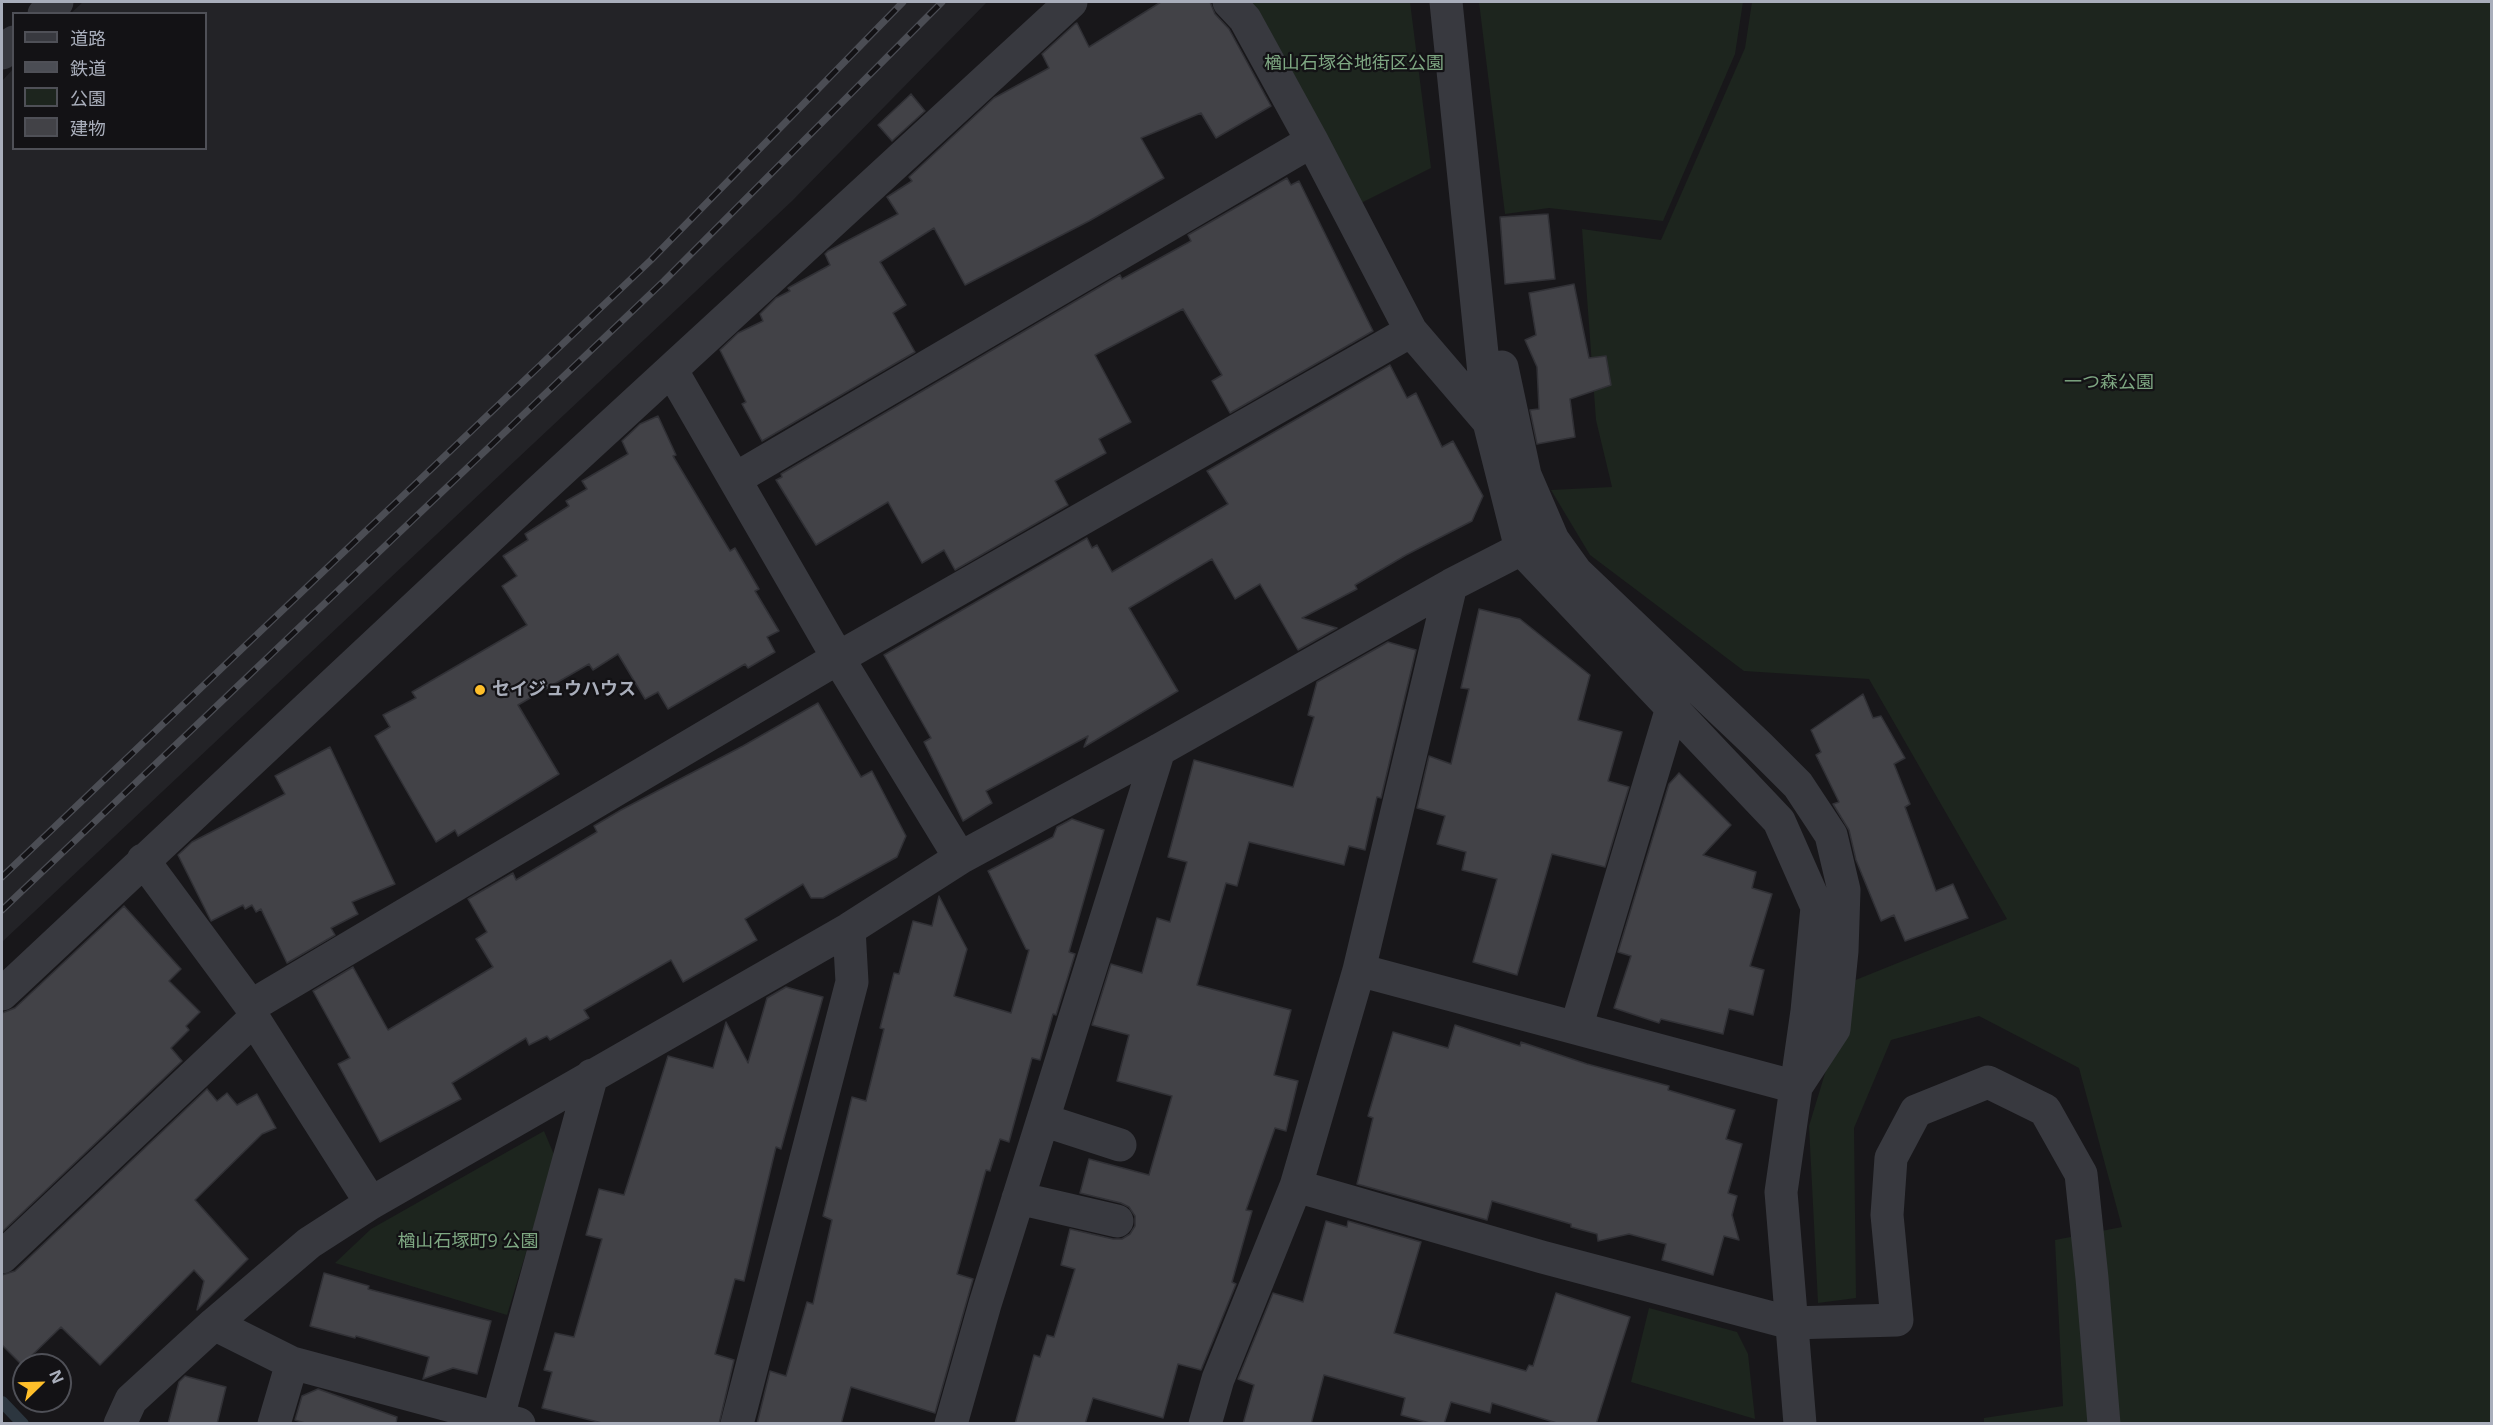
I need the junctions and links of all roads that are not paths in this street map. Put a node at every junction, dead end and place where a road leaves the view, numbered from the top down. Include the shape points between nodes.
1 (1071, 2) edge
2 (1229, 2) edge
3 (1446, 2) edge
4 (1312, 141) junction
5 (1475, 279) junction
6 (1411, 331) junction
7 (672, 371) junction
8 (1489, 422) junction
9 (735, 479) junction
10 (1521, 549) junction
11 (1451, 585) junction
12 (838, 658) junction
13 (1671, 711) junction
14 (1159, 750) junction
15 (960, 858) junction
16 (143, 860) junction
17 (849, 929) junction
18 (1359, 970) junction
19 (2, 994) edge
20 (252, 1013) junction
21 (1576, 1028) junction
22 (592, 1076) junction
23 (1796, 1087) junction
24 (1043, 1120) junction
25 (1120, 1144) dead end
26 (1296, 1186) junction
27 (1018, 1198) junction
28 (371, 1203) junction
29 (1117, 1221) dead end
30 (2, 1257) edge
31 (1791, 1323) junction
32 (214, 1324) junction
33 (291, 1363) junction
34 (505, 1421) edge
35 (120, 1424) edge
36 (274, 1424) edge
37 (737, 1424) edge
38 (951, 1424) edge
39 (1205, 1424) edge
40 (1800, 1424) edge
41 (2104, 1424) edge

1 - 7 street
2 - 4 street via 1245,19
3 - 5 street
4 - 6 street
4 - 9 street
5 - 8 street
5 - 23 street via 1504,372 1525,475 1553,540 1576,572 1798,785 1831,834 1844,890 1834,1029
6 - 8 street
6 - 12 street
7 - 9 street
7 - 16 street
8 - 10 street
9 - 12 street
10 - 11 street
10 - 13 street
11 - 14 street
11 - 18 street
12 - 15 street
12 - 20 street
13 - 21 street
13 - 23 street via 1779,821 1816,907
14 - 15 street
14 - 24 street
15 - 17 street
16 - 19 street
16 - 20 street
17 - 22 street
17 - 37 street via 852,982
18 - 21 street
18 - 26 street
20 - 28 street
20 - 30 street
21 - 23 street
22 - 28 street
22 - 34 street
23 - 31 street via 1781,1191
24 - 25 street
24 - 27 street
26 - 31 street
26 - 39 street via 1218,1379
27 - 29 street
27 - 38 street
28 - 32 street via 309,1243
31 - 40 street
31 - 41 street via 1897,1320 1887,1215 1891,1158 1916,1111 1988,1082 2044,1110 2081,1174
32 - 33 street
32 - 35 street via 131,1400
33 - 34 street
33 - 36 street

